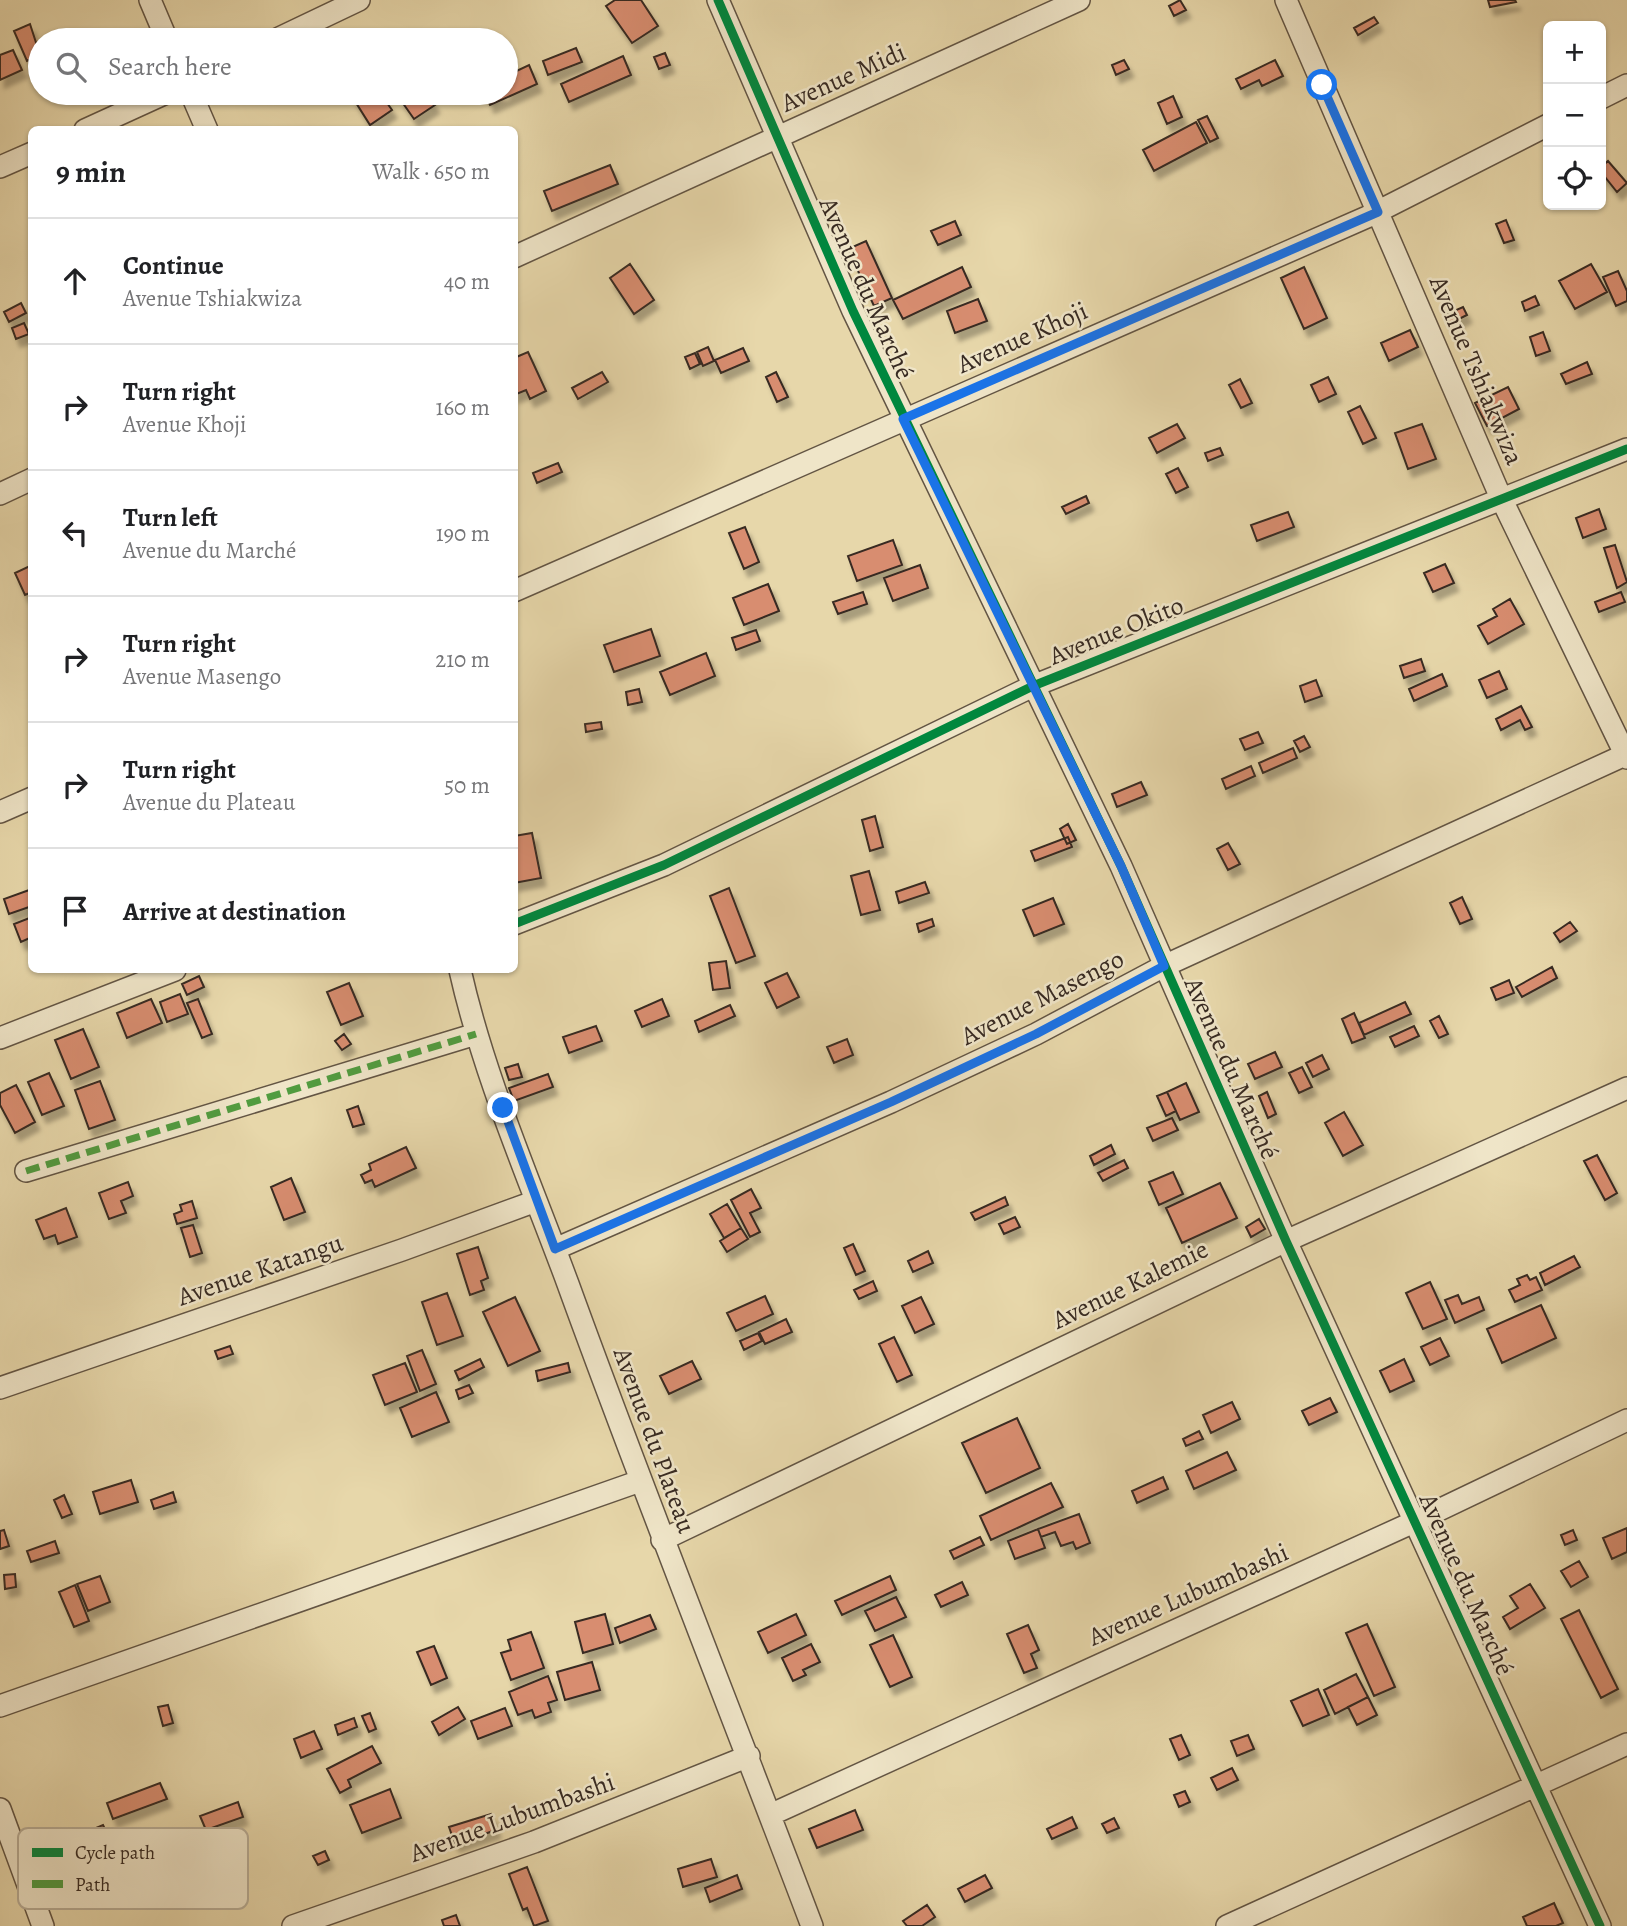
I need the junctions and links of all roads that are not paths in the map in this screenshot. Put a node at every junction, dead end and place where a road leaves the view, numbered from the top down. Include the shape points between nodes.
1 (150, 0) edge
2 (359, 0) edge
3 (718, 0) edge
4 (1079, 0) edge
5 (1286, 0) edge
6 (162, 28) edge
7 (300, 28) edge
8 (1627, 85) edge
9 (1606, 96) edge
10 (140, 105) edge
11 (196, 105) edge
12 (94, 126) edge
13 (205, 126) edge
14 (1543, 128) edge
15 (779, 137) junction
16 (28, 155) edge
17 (0, 167) edge
18 (1378, 212) junction
19 (518, 255) edge
20 (903, 419) junction
21 (1627, 449) edge
22 (28, 481) edge
23 (0, 494) edge
24 (1502, 498) junction
25 (518, 589) edge
26 (1033, 686) junction
27 (1626, 755) edge
28 (28, 800) edge
29 (0, 812) edge
30 (518, 922) edge
31 (1164, 966) junction
32 (167, 973) edge
33 (461, 973) edge
34 (476, 1034) junction
35 (0, 1038) edge
36 (1627, 1088) edge
37 (26, 1171) dead end
38 (536, 1201) junction
39 (1286, 1241) junction
40 (555, 1249) junction
41 (0, 1388) edge
42 (1627, 1420) edge
43 (640, 1481) junction
44 (1416, 1521) junction
45 (662, 1540) junction
46 (0, 1706) edge
47 (1627, 1744) edge
48 (749, 1756) junction
49 (1535, 1787) junction
50 (0, 1809) edge
51 (770, 1815) junction
52 (18, 1858) edge
53 (37, 1909) edge
54 (43, 1926) edge
55 (293, 1926) edge
56 (812, 1926) edge
57 (1227, 1926) edge
58 (1600, 1926) edge

1 - 6 street
2 - 7 street
3 - 15 street, Avenue du Marché
4 - 15 street, Avenue Midi
5 - 18 street, Avenue Tshiakwiza
8 - 9 street
10 - 12 street
11 - 13 street
14 - 18 street, Avenue Khoji
15 - 19 street, Avenue Midi
15 - 20 street, Avenue du Marché
16 - 17 street
18 - 20 street, Avenue Khoji
18 - 24 street, Avenue Tshiakwiza
20 - 25 street, Avenue Khoji
20 - 26 street, Avenue du Marché
21 - 24 street, Avenue Okito
22 - 23 street
24 - 26 street, Avenue Okito
24 - 27 street, Avenue Tshiakwiza
26 - 30 street, Avenue Okito via 664,864
26 - 31 street, Avenue du Marché
27 - 31 street, Avenue Masengo
28 - 29 street
31 - 39 street, Avenue du Marché
31 - 40 street, Avenue Masengo via 926,1086
32 - 35 street
33 - 34 street, Avenue du Plateau
34 - 37 street
34 - 38 street, Avenue du Plateau
36 - 39 street, Avenue Kalemie
38 - 40 street, Avenue du Plateau
38 - 41 street, Avenue Katangu
39 - 44 street, Avenue du Marché
39 - 45 street, Avenue Kalemie
40 - 43 street, Avenue du Plateau
42 - 44 street, Avenue Lubumbashi
43 - 45 street, Avenue du Plateau
43 - 46 street
44 - 49 street, Avenue du Marché
44 - 51 street, Avenue Lubumbashi
45 - 48 street, Avenue du Plateau
47 - 49 street
48 - 51 street, Avenue du Plateau
48 - 55 street, Avenue Lubumbashi via 534,1842
49 - 57 street
49 - 58 street, Avenue du Marché
50 - 52 street
51 - 56 street, Avenue du Plateau
53 - 54 street

